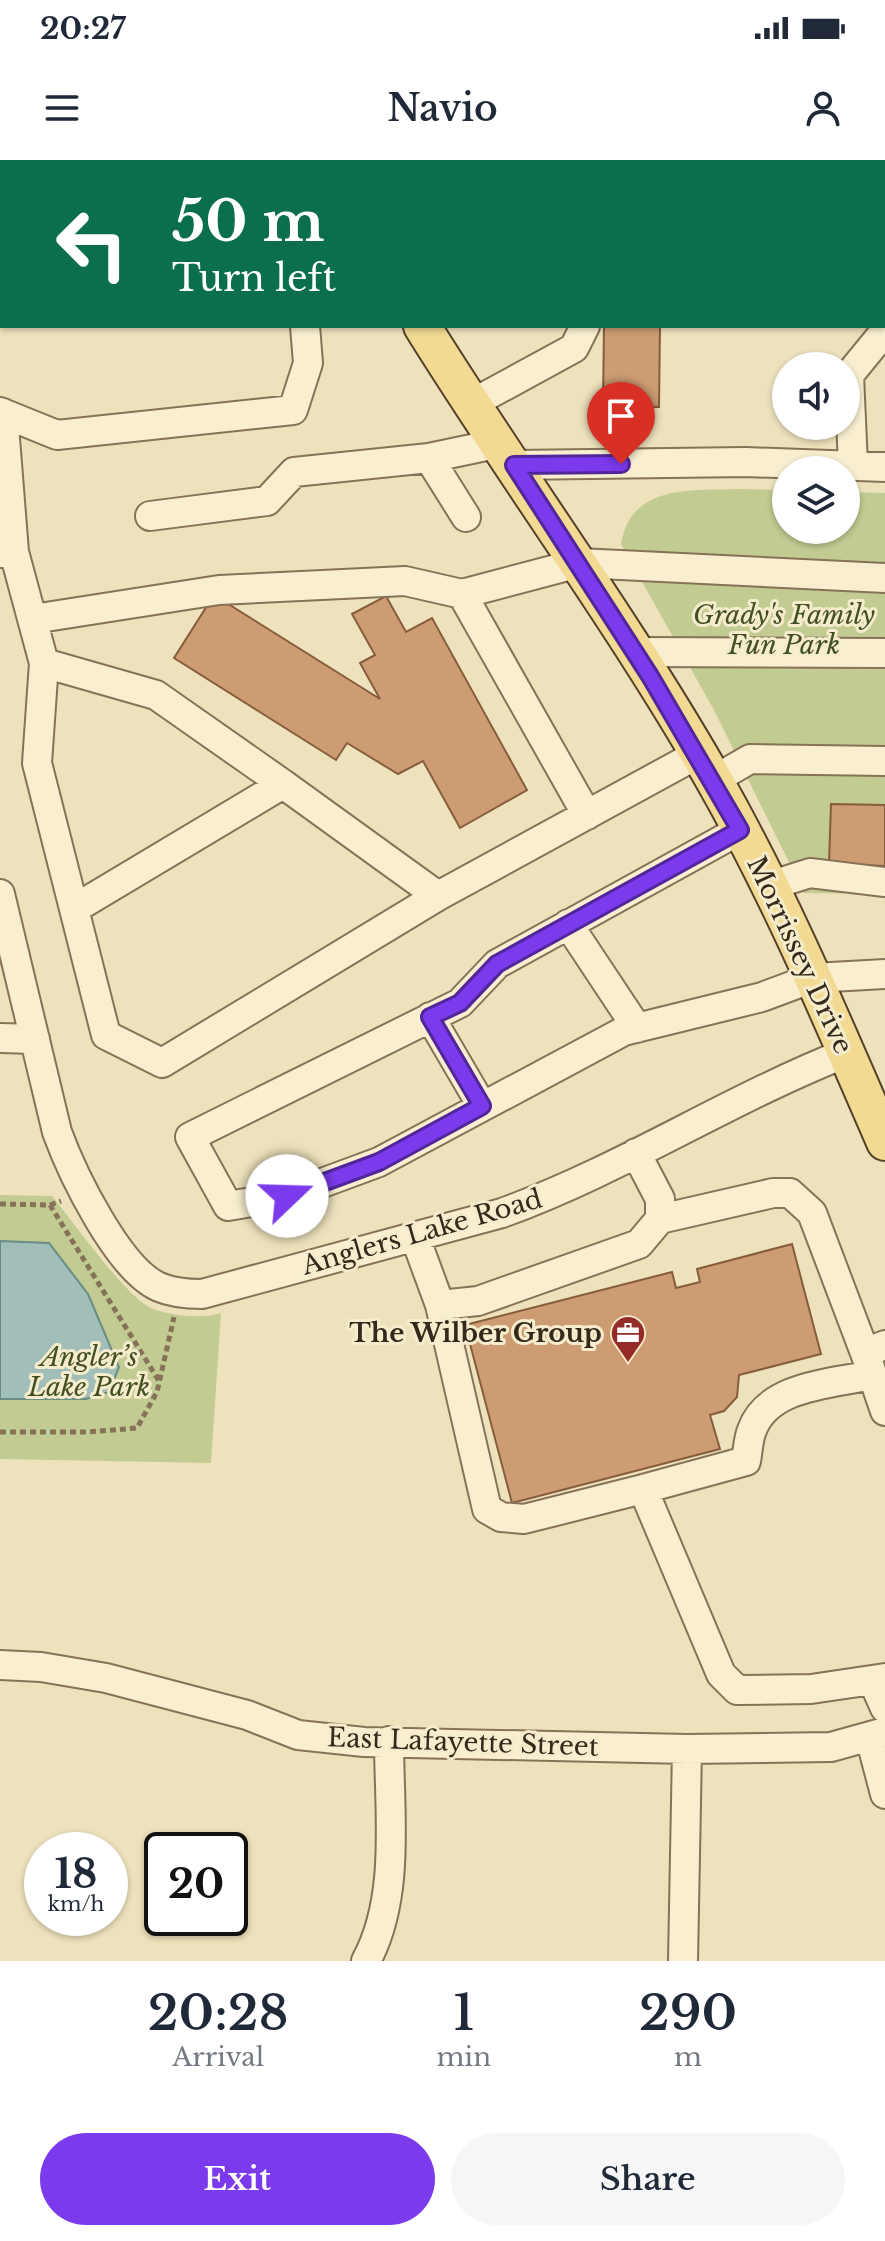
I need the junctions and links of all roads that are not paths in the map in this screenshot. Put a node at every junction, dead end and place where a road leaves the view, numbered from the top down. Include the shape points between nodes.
1 (305, 328) edge
2 (423, 328) edge
3 (584, 328) edge
4 (885, 331) edge
5 (473, 403) junction
6 (2, 412) edge
7 (507, 454) junction
8 (853, 456) edge
9 (429, 458) junction
10 (772, 463) edge
11 (860, 465) edge
12 (885, 467) edge
13 (150, 516) dead end
14 (466, 517) dead end
15 (7, 553) edge
16 (579, 563) junction
17 (885, 578) edge
18 (462, 594) junction
19 (33, 619) junction
20 (635, 652) junction
21 (885, 653) edge
22 (44, 663) junction
23 (885, 761) edge
24 (706, 767) junction
25 (283, 784) junction
26 (587, 815) junction
27 (740, 830) junction
28 (885, 882) edge
29 (769, 886) junction
30 (0, 894) edge
31 (438, 896) junction
32 (74, 909) junction
33 (568, 924) junction
34 (885, 974) edge
35 (813, 978) junction
36 (430, 1017) junction
37 (637, 1028) junction
38 (0, 1038) edge
39 (35, 1039) junction
40 (846, 1053) junction
41 (482, 1106) junction
42 (885, 1142) edge
43 (636, 1153) junction
44 (660, 1219) junction
45 (415, 1237) junction
46 (440, 1305) junction
47 (874, 1358) edge
48 (885, 1411) edge
49 (643, 1489) junction
50 (0, 1665) edge
51 (879, 1680) edge
52 (885, 1708) edge
53 (878, 1734) edge
54 (389, 1741) junction
55 (687, 1749) junction
56 (885, 1794) edge
57 (366, 1961) edge
58 (683, 1961) edge

1 - 6 street via 308,363 293,410 57,435
2 - 5 main road, Morrissey Drive
3 - 5 street via 574,348
4 - 8 street via 849,375
5 - 7 main road, Morrissey Drive
6 - 15 street
7 - 9 street
7 - 10 street
7 - 16 main road, Morrissey Drive
9 - 13 street via 294,472 267,501
9 - 14 street
11 - 12 street
15 - 19 street
16 - 17 street
16 - 18 street
16 - 20 main road, Morrissey Drive
18 - 19 street via 405,581 219,590
18 - 26 street
19 - 22 street
20 - 21 street
20 - 24 main road, Morrissey Drive
22 - 25 street via 156,695
22 - 32 street via 37,763
23 - 24 street via 750,759
24 - 26 street
24 - 27 main road, Morrissey Drive
25 - 31 street
25 - 32 street
26 - 31 street
27 - 29 main road, Morrissey Drive
27 - 33 street
28 - 29 street via 810,873
29 - 35 main road, Morrissey Drive
30 - 39 street, Anglers Lake Road
31 - 32 street via 162,1063 106,1035
33 - 36 street via 497,964 460,1003
33 - 37 street
34 - 35 street
35 - 37 street via 762,997
35 - 40 main road, Morrissey Drive
36 - 41 street
36 - 41 street via 190,1137 228,1206 287,1196 379,1162
37 - 41 street
38 - 39 street
39 - 45 street, Anglers Lake Road via 68,1166 124,1257 157,1286 202,1294
40 - 42 main road, Morrissey Drive
40 - 43 street, Anglers Lake Road via 792,1074
43 - 44 street via 660,1199
43 - 45 street, Anglers Lake Road via 550,1196
44 - 46 street via 639,1244 478,1301
44 - 47 street via 790,1193 812,1213
45 - 46 street
46 - 49 street via 487,1509 501,1517 524,1519
47 - 48 street
47 - 49 street via 788,1393 765,1408 752,1429 746,1461
49 - 51 street via 721,1674 737,1690 811,1689
50 - 54 street, East Lafayette Street via 106,1678 247,1715 298,1735
51 - 52 street
53 - 55 street, East Lafayette Street via 831,1747
53 - 56 street
54 - 55 street, East Lafayette Street
54 - 57 street via 385,1905
55 - 58 street

